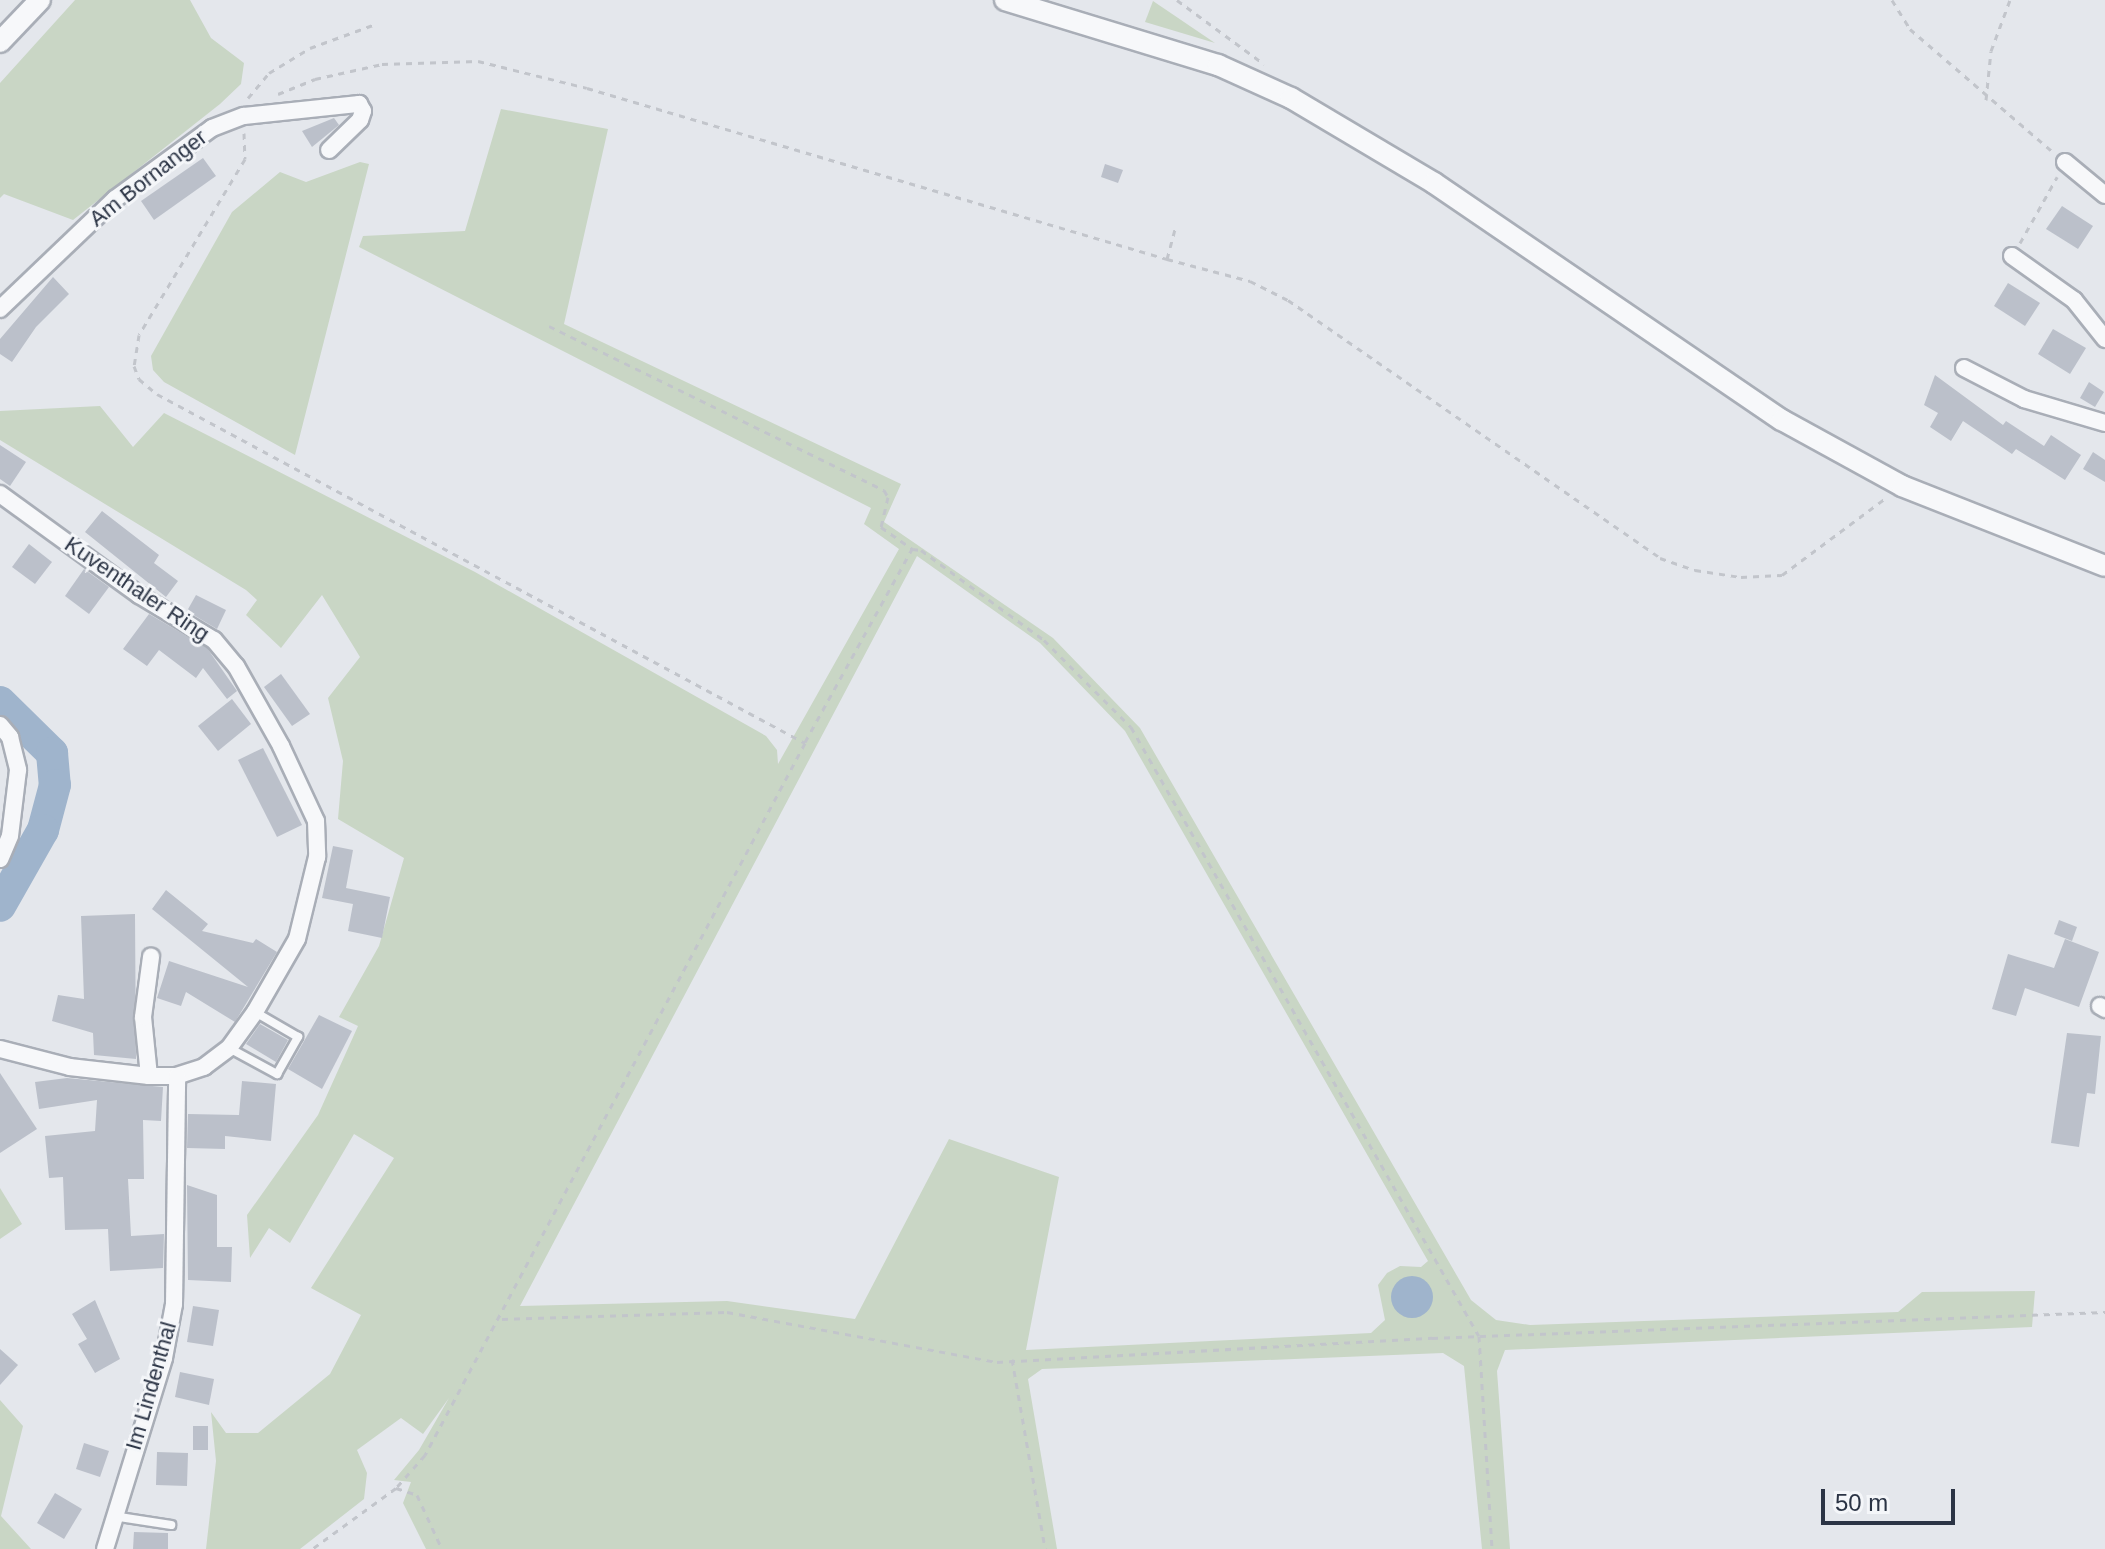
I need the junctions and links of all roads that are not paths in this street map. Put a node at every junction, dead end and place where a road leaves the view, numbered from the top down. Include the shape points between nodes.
1 (40, 0) edge
2 (1005, 0) edge
3 (0, 42) edge
4 (329, 150) dead end
5 (2065, 162) road end
6 (2105, 195) edge
7 (2012, 256) road end
8 (0, 309) edge
9 (2105, 339) edge
10 (1964, 368) dead end
11 (2105, 423) edge
12 (0, 494) edge
13 (2105, 566) edge
14 (0, 725) edge
15 (0, 859) edge
16 (151, 957) dead end
17 (255, 1012) junction
18 (229, 1048) junction
19 (0, 1049) edge
20 (149, 1076) junction
21 (177, 1076) junction
22 (112, 1516) junction
23 (171, 1525) dead end
24 (105, 1549) edge

1 - 3 street
2 - 13 street via 1218,65 1291,98 1434,183 1782,420 1902,486
4 - 8 street, Am Bornanger via 360,120 359,104 244,116 212,128 115,199
5 - 6 street
7 - 9 street via 2074,300
10 - 11 street via 2024,399
12 - 17 street, Kuventhaler Ring via 139,595 214,640 236,666 281,746 316,821 317,857 297,939
14 - 15 street via 10,737 18,770 17,805
16 - 20 street via 143,1017
17 - 18 street, Kuventhaler Ring
17 - 18 lane via 298,1037 277,1074
18 - 21 street, Kuventhaler Ring via 204,1067
19 - 20 street, Kuventhaler Ring via 70,1067
20 - 21 street, Kuventhaler Ring
21 - 22 street, Im Lindenthal via 174,1304 164,1358
22 - 23 lane
22 - 24 street, Im Lindenthal

